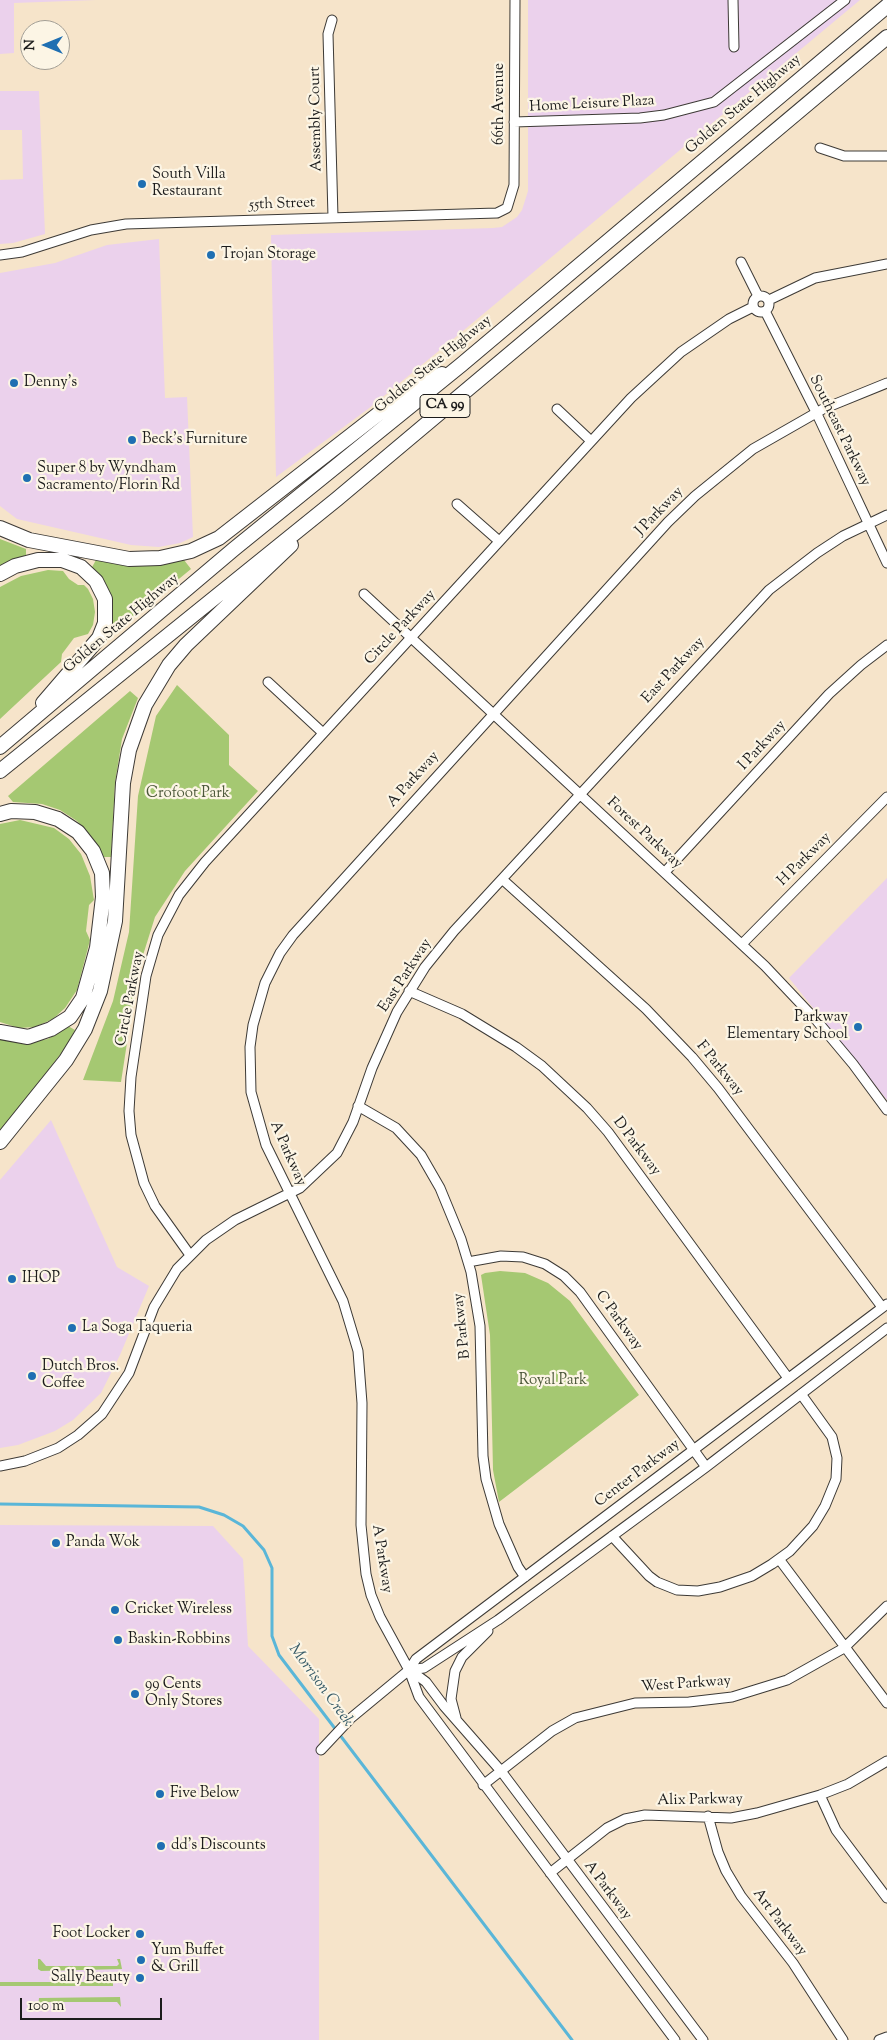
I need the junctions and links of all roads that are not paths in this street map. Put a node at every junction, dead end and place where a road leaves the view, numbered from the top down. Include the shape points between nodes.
1 (515, 0) edge
2 (733, 0) edge
3 (845, 0) edge
4 (887, 6) edge
5 (332, 20) dead end
6 (887, 37) edge
7 (734, 47) dead end
8 (514, 122) junction
9 (820, 148) dead end
10 (887, 156) edge
11 (507, 208) joint
12 (333, 217) junction
13 (0, 255) edge
14 (741, 262) dead end
15 (887, 264) edge
16 (758, 296) junction
17 (769, 300) junction
18 (753, 307) junction
19 (764, 311) junction
20 (461, 365) junction
21 (887, 383) edge
22 (557, 409) dead end
23 (816, 412) junction
24 (591, 440) junction
25 (337, 499) junction
26 (457, 504) dead end
27 (887, 515) edge
28 (868, 523) junction
29 (0, 528) edge
30 (500, 541) junction
31 (887, 563) edge
32 (0, 574) edge
33 (364, 594) dead end
34 (411, 638) junction
35 (887, 645) edge
36 (268, 682) dead end
37 (494, 713) junction
38 (21, 730) junction
39 (323, 733) junction
40 (0, 747) edge
41 (0, 771) edge
42 (580, 793) junction
43 (887, 797) edge
44 (0, 814) edge
45 (665, 872) junction
46 (502, 879) junction
47 (742, 944) junction
48 (409, 991) junction
49 (0, 1032) edge
50 (358, 1106) junction
51 (887, 1110) edge
52 (0, 1142) edge
53 (289, 1193) junction
54 (190, 1255) junction
55 (468, 1262) junction
56 (884, 1306) edge
57 (887, 1328) edge
58 (788, 1378) junction
59 (801, 1394) junction
60 (693, 1448) junction
61 (0, 1466) edge
62 (706, 1467) junction
63 (612, 1536) junction
64 (779, 1559) junction
65 (525, 1577) junction
66 (887, 1606) edge
67 (498, 1620) junction
68 (844, 1648) junction
69 (409, 1670) junction
70 (887, 1703) edge
71 (456, 1719) junction
72 (321, 1750) dead end
73 (887, 1761) edge
74 (501, 1771) junction
75 (483, 1784) junction
76 (820, 1795) junction
77 (708, 1816) junction
78 (566, 1860) junction
79 (550, 1873) junction
80 (887, 1898) edge
81 (887, 2037) edge
82 (675, 2040) edge
83 (703, 2040) edge
84 (844, 2040) edge
85 (879, 2040) edge

1 - 8 street, 66th Avenue
2 - 7 street
3 - 8 street, Home Leisure Plaza via 714,102 640,118
4 - 20 highway, Golden State Highway / CA 99
5 - 12 street, Assembly Court via 328,34
6 - 25 highway, CA 99
8 - 11 street, 66th Avenue via 514,185
9 - 10 street via 844,156
11 - 12 street, 55th Street via 484,216
12 - 13 street, 55th Street via 126,224 90,230 22,252
14 - 16 street
15 - 17 street via 815,278
16 - 17 street
16 - 18 street via 753,300
17 - 19 street via 769,307
18 - 19 street via 758,312
18 - 24 street, Circle Parkway via 729,319 681,352
19 - 23 street, Southeast Parkway
20 - 29 highway via 413,387 219,538 191,551 160,558 129,559 29,540
20 - 38 highway, Golden State Highway / CA 99 via 234,549
21 - 23 street, J Parkway
22 - 24 street
23 - 28 street, Southeast Parkway
23 - 37 street, J Parkway via 753,449 695,496
24 - 30 street, Circle Parkway
25 - 41 highway, CA 99
25 - 52 highway via 186,646 169,665 145,705 131,744 125,774 115,921 100,990 85,1029 66,1060
26 - 30 street
27 - 28 street, East Parkway
28 - 31 street, Southeast Parkway
28 - 42 street, East Parkway via 817,553 769,590
30 - 34 street, Circle Parkway
32 - 38 highway via 38,560 62,560 81,567 96,581 105,599 105,623 99,638
33 - 34 street, Forest Parkway
34 - 37 street, Forest Parkway
34 - 39 street, Circle Parkway
35 - 45 street, I Parkway via 860,664 829,694
36 - 39 street
37 - 42 street, Forest Parkway
37 - 53 street, A Parkway via 300,926 280,953 265,983 252,1033 251,1092 266,1145
38 - 40 highway, Golden State Highway / CA 99
39 - 54 street, Circle Parkway via 188,882 158,935 150,962 131,1077 131,1134 144,1183 155,1206
42 - 45 street, Forest Parkway
42 - 46 street, East Parkway
43 - 47 street, H Parkway
44 - 49 highway via 35,812 58,819 78,832 93,851 102,874 104,897 97,948 83,998 70,1017 28,1037
45 - 47 street, Forest Parkway
46 - 48 street, East Parkway via 449,937
46 - 56 street, F Parkway via 646,1009 692,1057
47 - 51 street, Forest Parkway via 817,1021
48 - 50 street, East Parkway via 383,1040
48 - 58 street, D Parkway via 462,1014 516,1047 587,1108 608,1132
50 - 53 street, East Parkway via 337,1153 319,1172
50 - 55 street, B Parkway via 396,1128 421,1155 452,1213
53 - 54 street, East Parkway via 235,1220
53 - 69 street, A Parkway via 340,1293 352,1327 358,1351 362,1403 361,1525 366,1574 380,1617
54 - 61 street, East Parkway via 165,1287 129,1373 102,1414 58,1448
55 - 60 street, C Parkway via 501,1256 524,1257 545,1264 564,1276 580,1292
55 - 65 street, B Parkway via 480,1326 486,1479 499,1524
56 - 58 street, Center Parkway
57 - 59 street, Center Parkway
58 - 60 street, Center Parkway
59 - 62 street, Center Parkway
59 - 64 street via 832,1437 837,1469 832,1490 819,1516 806,1534
60 - 62 street, C Parkway
60 - 65 street, Center Parkway
62 - 63 street, Center Parkway
63 - 64 street via 649,1576 677,1590 698,1591 731,1584 752,1576
63 - 67 street, Center Parkway
64 - 68 street
65 - 69 street, Center Parkway via 416,1659
66 - 68 street, West Parkway
67 - 69 street, Center Parkway via 424,1668
67 - 71 street via 462,1658 455,1671 451,1699
68 - 70 street
68 - 74 street, West Parkway via 813,1667 760,1690 718,1699 635,1703 575,1718 552,1731
69 - 71 street, A Parkway via 426,1682
69 - 72 street, Center Parkway via 351,1718
69 - 75 street, A Parkway via 419,1697
71 - 74 street, A Parkway
73 - 76 street, Alix Parkway via 848,1784
74 - 75 street, West Parkway
74 - 78 street, A Parkway
75 - 79 street, A Parkway
76 - 77 street, Alix Parkway via 757,1813 730,1818
76 - 80 street via 836,1830
77 - 78 street, Alix Parkway via 645,1815 625,1819 607,1828
77 - 84 street, Art Parkway via 718,1852 741,1896 798,1970
78 - 79 street, Alix Parkway
78 - 83 street, A Parkway
79 - 82 street, A Parkway
81 - 85 street

